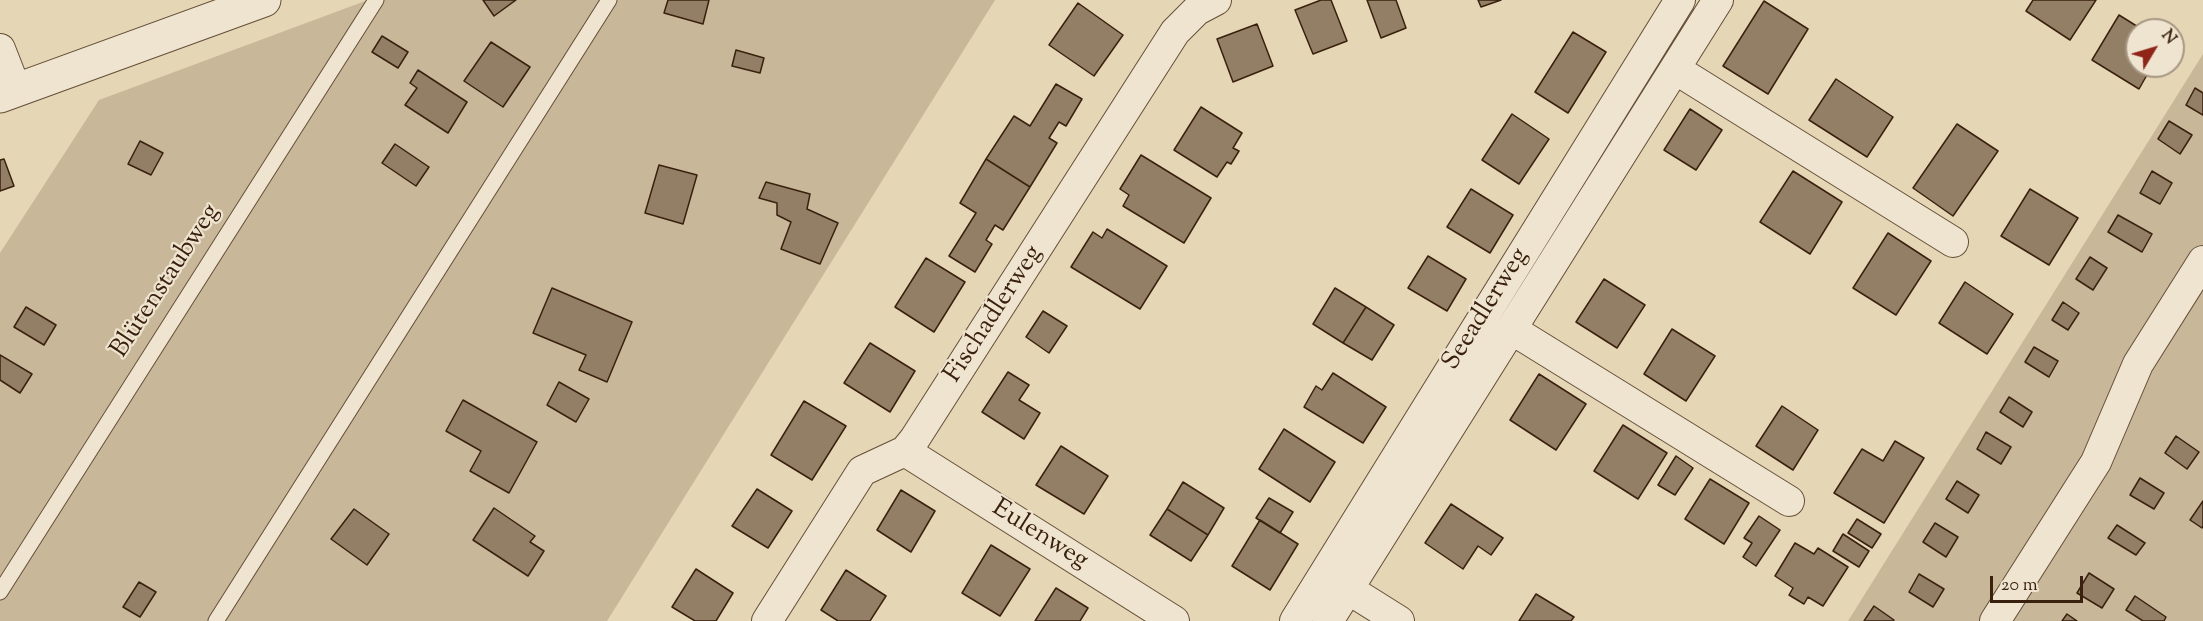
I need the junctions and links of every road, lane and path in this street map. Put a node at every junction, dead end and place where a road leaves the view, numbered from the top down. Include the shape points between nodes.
1 (264, 0) edge
2 (376, 0) edge
3 (609, 0) edge
4 (1216, 0) edge
5 (1680, 0) edge
6 (1718, 0) edge
7 (0, 49) edge
8 (1675, 69) junction
9 (8, 93) edge
10 (1953, 242) dead end
11 (2203, 261) edge
12 (1511, 329) junction
13 (905, 451) junction
14 (1789, 501) dead end
15 (1348, 589) junction
16 (0, 592) edge
17 (216, 621) edge
18 (767, 621) edge
19 (1174, 621) edge
20 (1295, 621) edge
21 (1328, 621) edge
22 (1399, 621) edge
23 (1995, 621) edge

1 - 9 street
2 - 16 lane, Blütenstaubweg
3 - 17 lane
4 - 13 street, Fischadlerweg via 1197,10 1175,32
5 - 20 street, Seeadlerweg
6 - 8 street, Seeadlerweg
7 - 9 street
8 - 10 street
8 - 12 street, Seeadlerweg
11 - 23 street via 2138,364 2096,462
12 - 14 street, Seeadlerweg
12 - 15 street, Seeadlerweg
13 - 18 street, Fischadlerweg via 862,471
13 - 19 street, Eulenweg
15 - 21 street, Seeadlerweg
15 - 22 street

